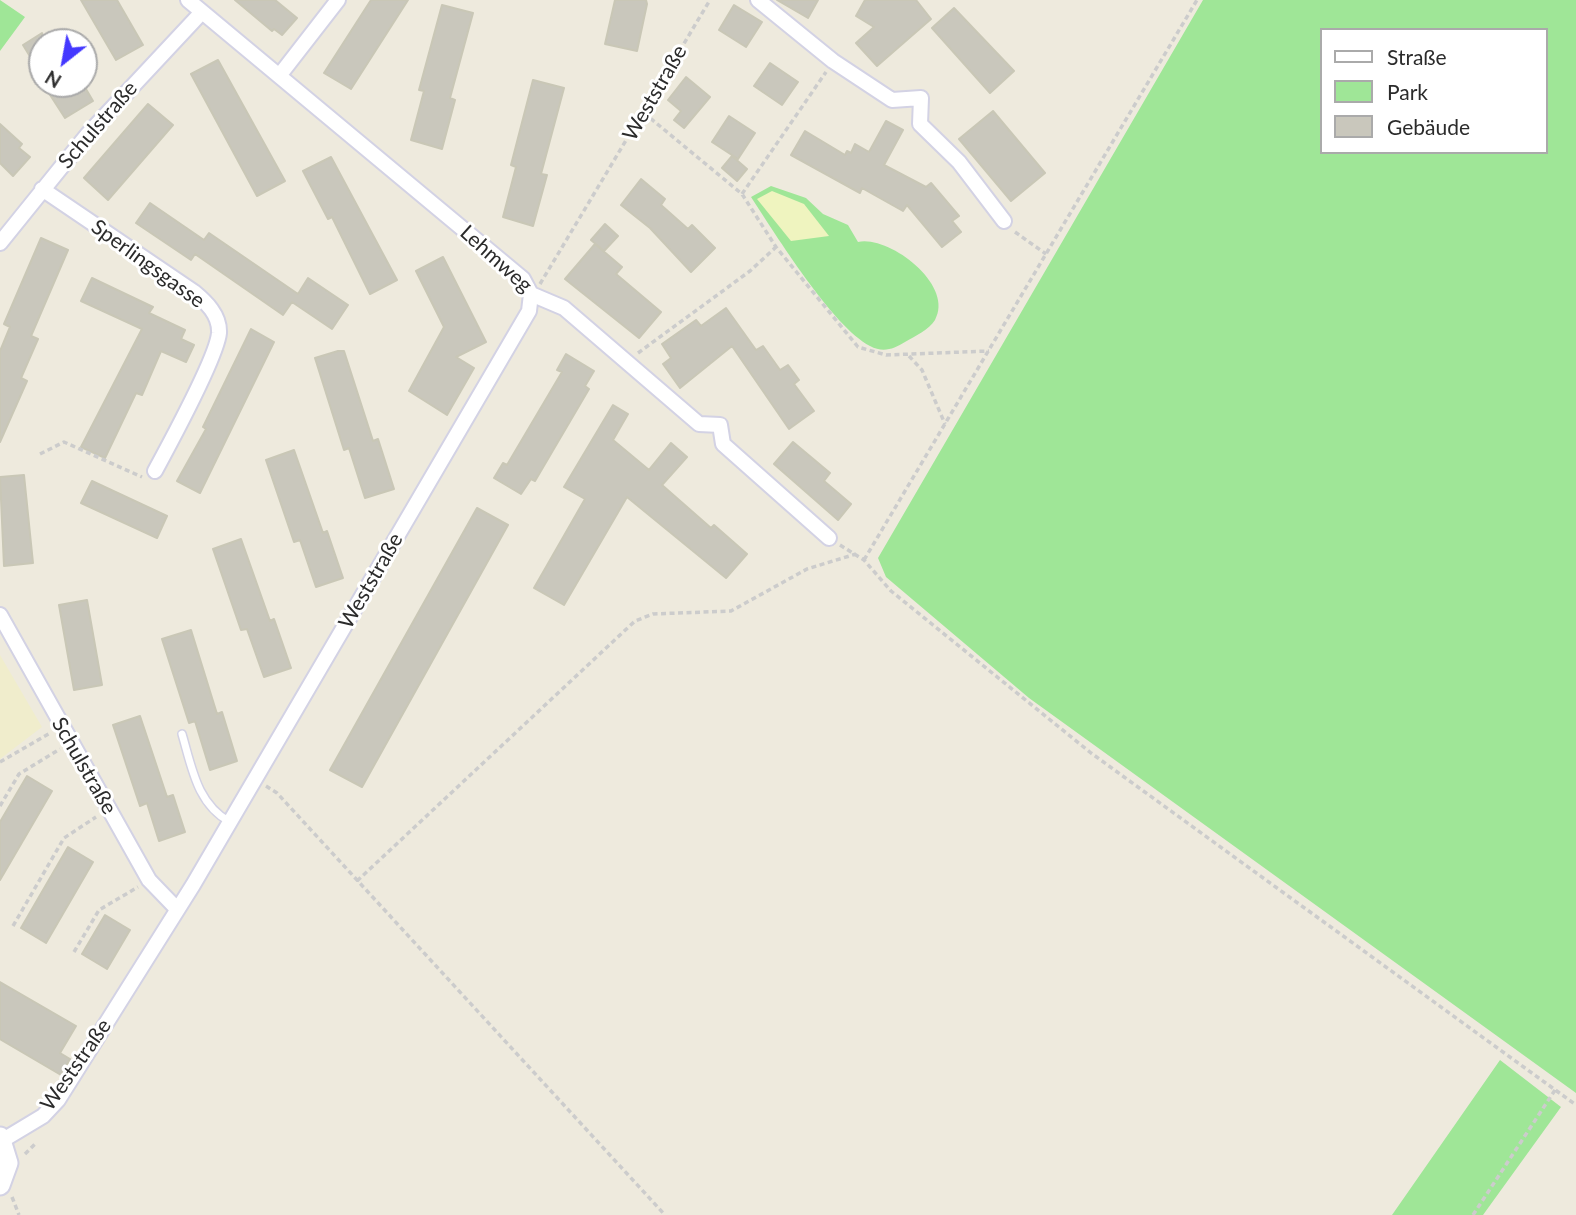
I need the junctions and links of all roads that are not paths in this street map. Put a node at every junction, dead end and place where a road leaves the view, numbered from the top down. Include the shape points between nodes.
1 (188, 0) edge
2 (338, 0) edge
3 (758, 0) edge
4 (202, 12) junction
5 (279, 76) junction
6 (42, 189) junction
7 (1004, 221) road end
8 (0, 243) edge
9 (531, 294) junction
10 (155, 471) road end
11 (829, 538) road end
12 (0, 615) edge
13 (182, 734) dead end
14 (230, 822) junction
15 (177, 909) junction
16 (1, 1138) edge
17 (0, 1185) edge

1 - 4 street, Lehmweg
2 - 5 street
3 - 7 street via 833,61 892,100 921,98 920,124 960,162
4 - 5 street, Lehmweg
4 - 6 street, Schulstraße
5 - 9 street, Lehmweg via 523,279
6 - 8 street, Schulstraße
6 - 10 street, Sperlingsgasse via 194,292 218,323 214,348
9 - 11 street, Lehmweg via 564,308 699,424 720,425 723,444
9 - 14 street, Weststraße via 529,311
12 - 15 street, Schulstraße via 149,880
13 - 14 lane via 207,804
14 - 15 street, Weststraße
15 - 16 street, Weststraße via 58,1100 43,1116
16 - 17 street via 8,1163

